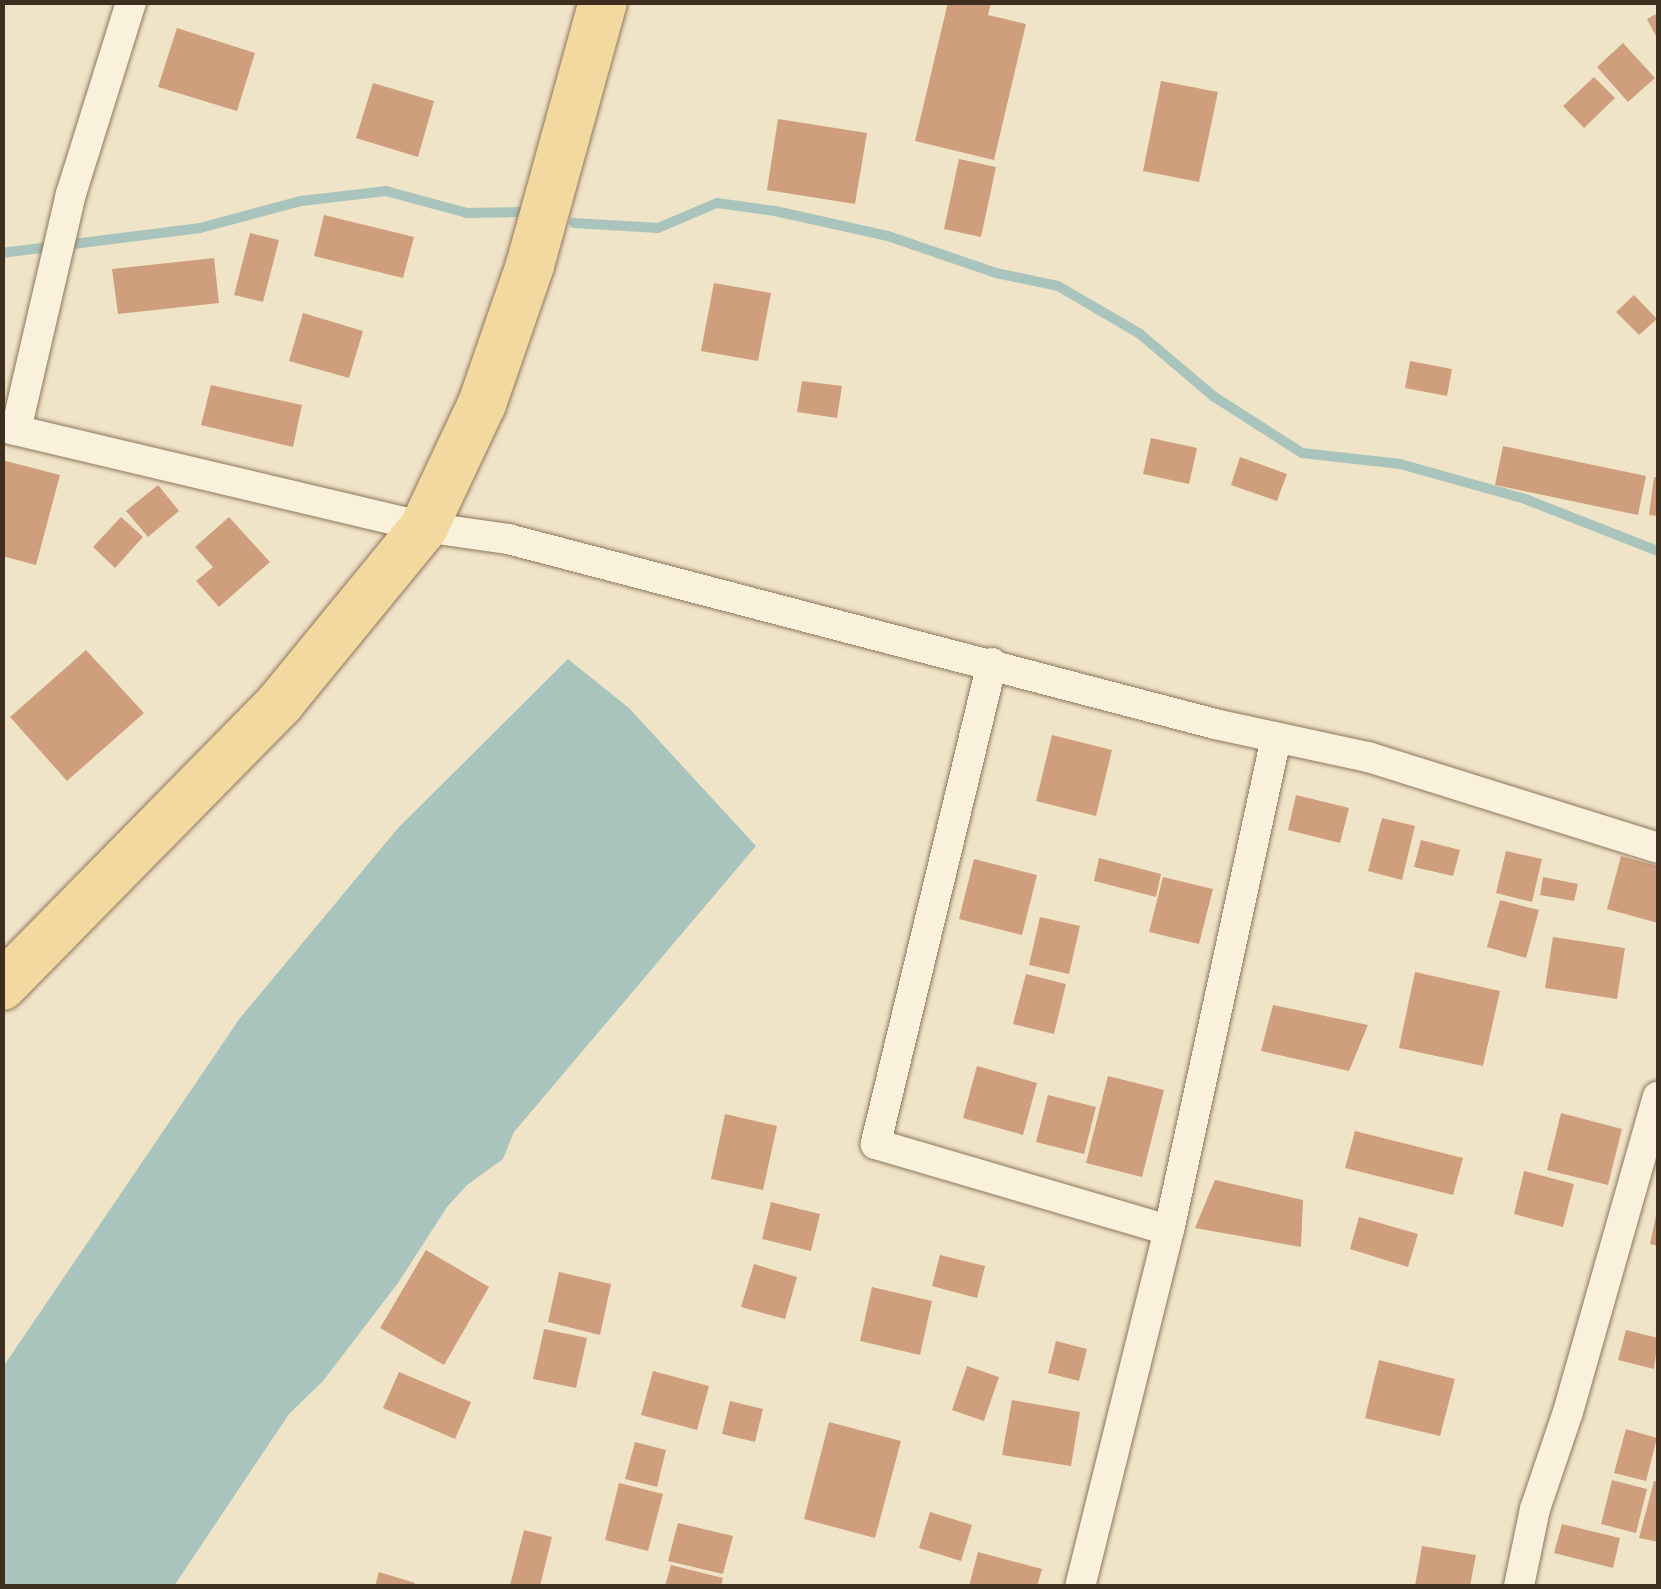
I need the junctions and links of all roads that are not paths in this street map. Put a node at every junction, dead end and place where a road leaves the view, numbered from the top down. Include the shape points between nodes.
1 (131, 2) edge
2 (603, 2) edge
3 (9, 429) edge
4 (424, 526) junction
5 (992, 664) junction
6 (1276, 738) junction
7 (1658, 848) edge
8 (2, 986) edge
9 (1658, 1097) edge
10 (1169, 1230) junction
11 (1080, 1586) edge
12 (1519, 1586) edge

1 - 3 street
2 - 4 main road via 537,245 482,404
3 - 4 street
4 - 5 street via 508,539
4 - 8 main road via 280,702
5 - 6 street
5 - 10 street via 876,1144
6 - 7 street via 1368,757
6 - 10 street
9 - 12 street via 1535,1508
10 - 11 street

